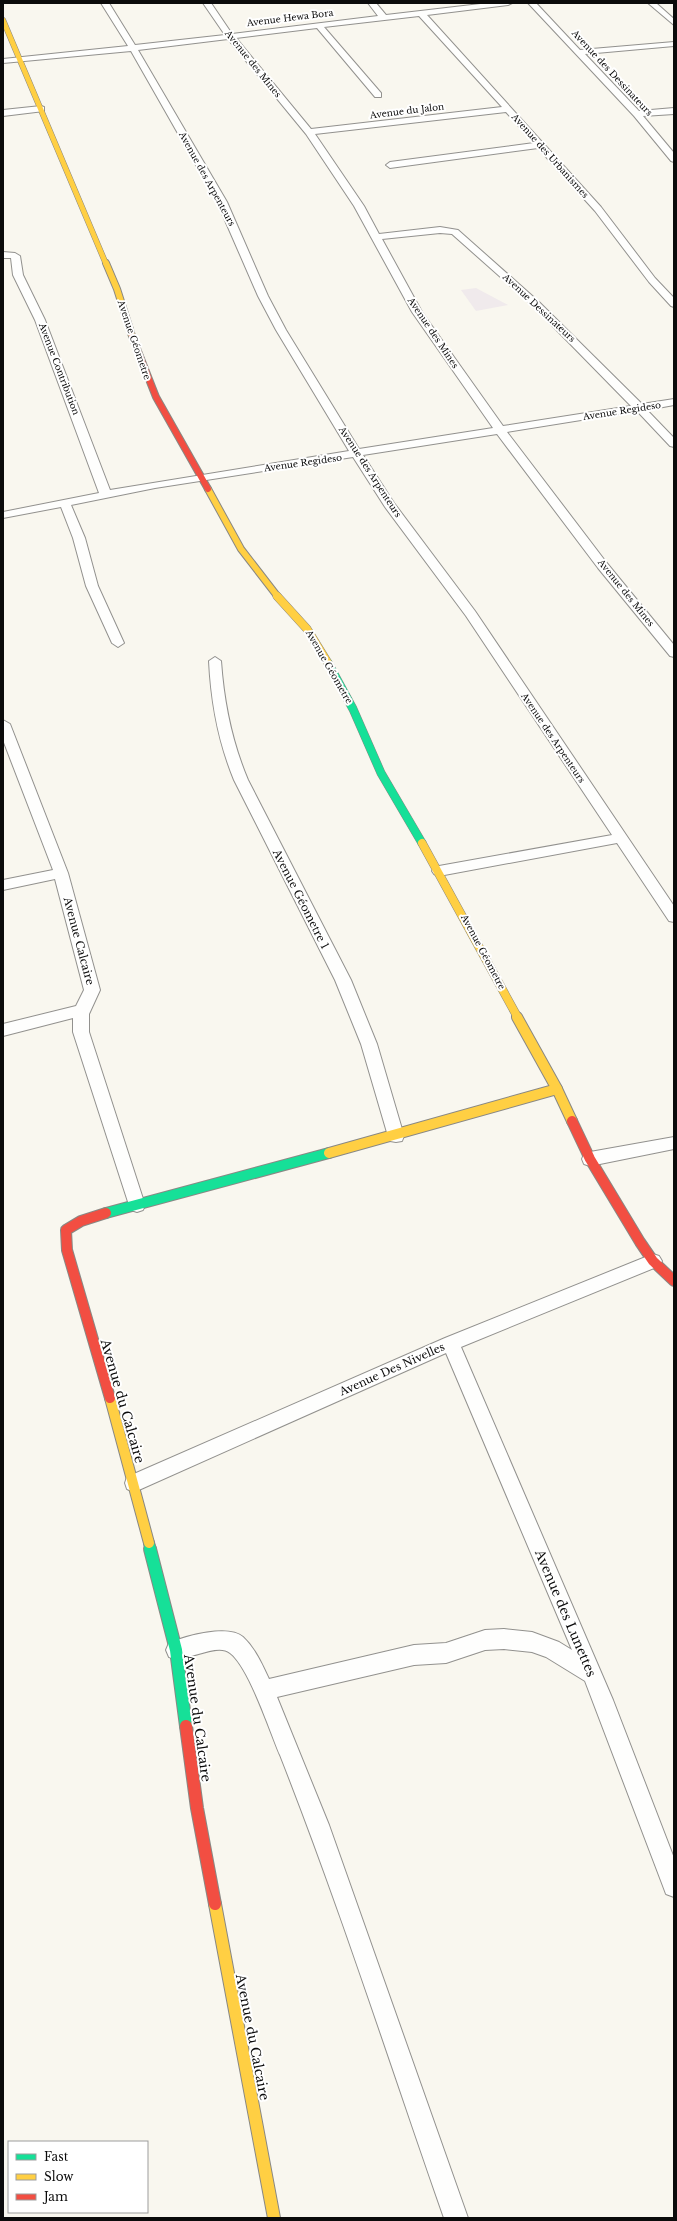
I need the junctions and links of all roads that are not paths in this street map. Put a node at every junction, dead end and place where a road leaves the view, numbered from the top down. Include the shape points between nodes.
1 (105, 3) edge
2 (207, 3) edge
3 (372, 3) edge
4 (508, 3) edge
5 (532, 3) edge
6 (652, 3) edge
7 (420, 13) junction
8 (383, 18) junction
9 (3, 20) edge
10 (674, 24) edge
11 (318, 25) junction
12 (230, 35) junction
13 (674, 44) edge
14 (134, 48) junction
15 (580, 52) junction
16 (21, 59) junction
17 (3, 61) edge
18 (378, 95) dead end
19 (41, 109) junction
20 (508, 109) junction
21 (674, 111) edge
22 (3, 114) edge
23 (636, 114) junction
24 (309, 132) junction
25 (540, 145) junction
26 (674, 159) edge
27 (390, 165) dead end
28 (377, 237) junction
29 (3, 255) edge
30 (674, 304) edge
31 (674, 402) edge
32 (640, 407) junction
33 (502, 431) junction
34 (674, 444) edge
35 (357, 454) junction
36 (202, 478) junction
37 (106, 496) junction
38 (64, 504) junction
39 (3, 515) edge
40 (118, 643) dead end
41 (674, 653) edge
42 (215, 661) dead end
43 (3, 724) edge
44 (620, 838) junction
45 (439, 872) junction
46 (61, 873) junction
47 (3, 885) edge
48 (674, 917) edge
49 (80, 1011) junction
50 (3, 1030) edge
51 (557, 1090) junction
52 (396, 1136) junction
53 (674, 1143) edge
54 (590, 1159) junction
55 (137, 1205) junction
56 (653, 1261) junction
57 (674, 1281) edge
58 (451, 1343) junction
59 (134, 1483) junction
60 (176, 1650) junction
61 (593, 1675) junction
62 (264, 1690) junction
63 (674, 1886) edge
64 (274, 2218) edge
65 (456, 2218) edge

1 - 14 street, Avenue des Arpenteurs
2 - 12 street, Avenue des Mines
3 - 8 street
4 - 7 street, Avenue Hewa Bora
5 - 15 street, Avenue des Dessinateurs
6 - 10 street
7 - 8 street, Avenue Hewa Bora
7 - 20 street, Avenue des Urbanismes
8 - 11 street, Avenue Hewa Bora
9 - 16 street, Avenue Géometre
11 - 12 street, Avenue Hewa Bora
11 - 18 street
12 - 14 street, Avenue Hewa Bora
12 - 24 street, Avenue des Mines
13 - 15 street
14 - 16 street, Avenue Hewa Bora
14 - 35 street, Avenue des Arpenteurs via 222,202 263,296 281,330
15 - 23 street, Avenue des Dessinateurs
16 - 17 street, Avenue Hewa Bora
16 - 19 street, Avenue Géometre
19 - 22 street
19 - 36 street, Avenue Géometre via 117,289 142,368 165,416
20 - 24 street, Avenue du Jalon
20 - 25 street, Avenue des Urbanismes
21 - 23 street
23 - 26 street, Avenue des Dessinateurs
24 - 28 street, Avenue des Mines
25 - 27 street
25 - 30 street, Avenue des Urbanismes via 598,209 652,280
28 - 32 street, Avenue Dessinateurs via 440,230 455,232 534,303
28 - 33 street, Avenue des Mines via 417,312
29 - 37 street, Avenue Contribution via 15,256 18,275 40,320
31 - 32 street, Avenue Regideso
32 - 33 street, Avenue Regideso
32 - 34 street, Avenue Dessinateurs
33 - 35 street, Avenue Regideso
33 - 41 street, Avenue des Mines via 602,565
35 - 36 street, Avenue Regideso
35 - 44 street, Avenue des Arpenteurs via 389,505 471,614
36 - 37 street, Avenue Regideso
36 - 45 street, Avenue Géometre via 249,562 321,650 353,709 381,773
37 - 38 street, Avenue Regideso
38 - 39 street, Avenue Regideso
38 - 40 street via 79,538 92,586
42 - 52 street, Avenue Géometre 1 via 217,698 236,768 342,980 369,1044
43 - 46 street, Avenue Calcaire
44 - 45 street
44 - 48 street, Avenue des Arpenteurs
45 - 51 street, Avenue Géometre
46 - 47 street
46 - 49 street, Avenue Calcaire via 92,990
49 - 50 street
49 - 55 street via 81,1032
51 - 52 street
51 - 54 street, Avenue Géometre
52 - 55 street
53 - 54 street
54 - 56 street, Avenue Géometre
55 - 59 street, Avenue du Calcaire via 75,1223 66,1230 67,1250
56 - 57 street, Avenue Géometre
56 - 58 street, Avenue Des Nivelles
58 - 59 street, Avenue Des Nivelles
58 - 61 street, Avenue des Lunettes
59 - 60 street, Avenue du Calcaire
60 - 62 street via 218,1640 235,1643 247,1657
60 - 64 street, Avenue du Calcaire via 197,1808
61 - 62 street via 552,1649 532,1642 504,1639 485,1640 446,1653 414,1655
61 - 63 street, Avenue des Lunettes
62 - 65 street via 318,1825

